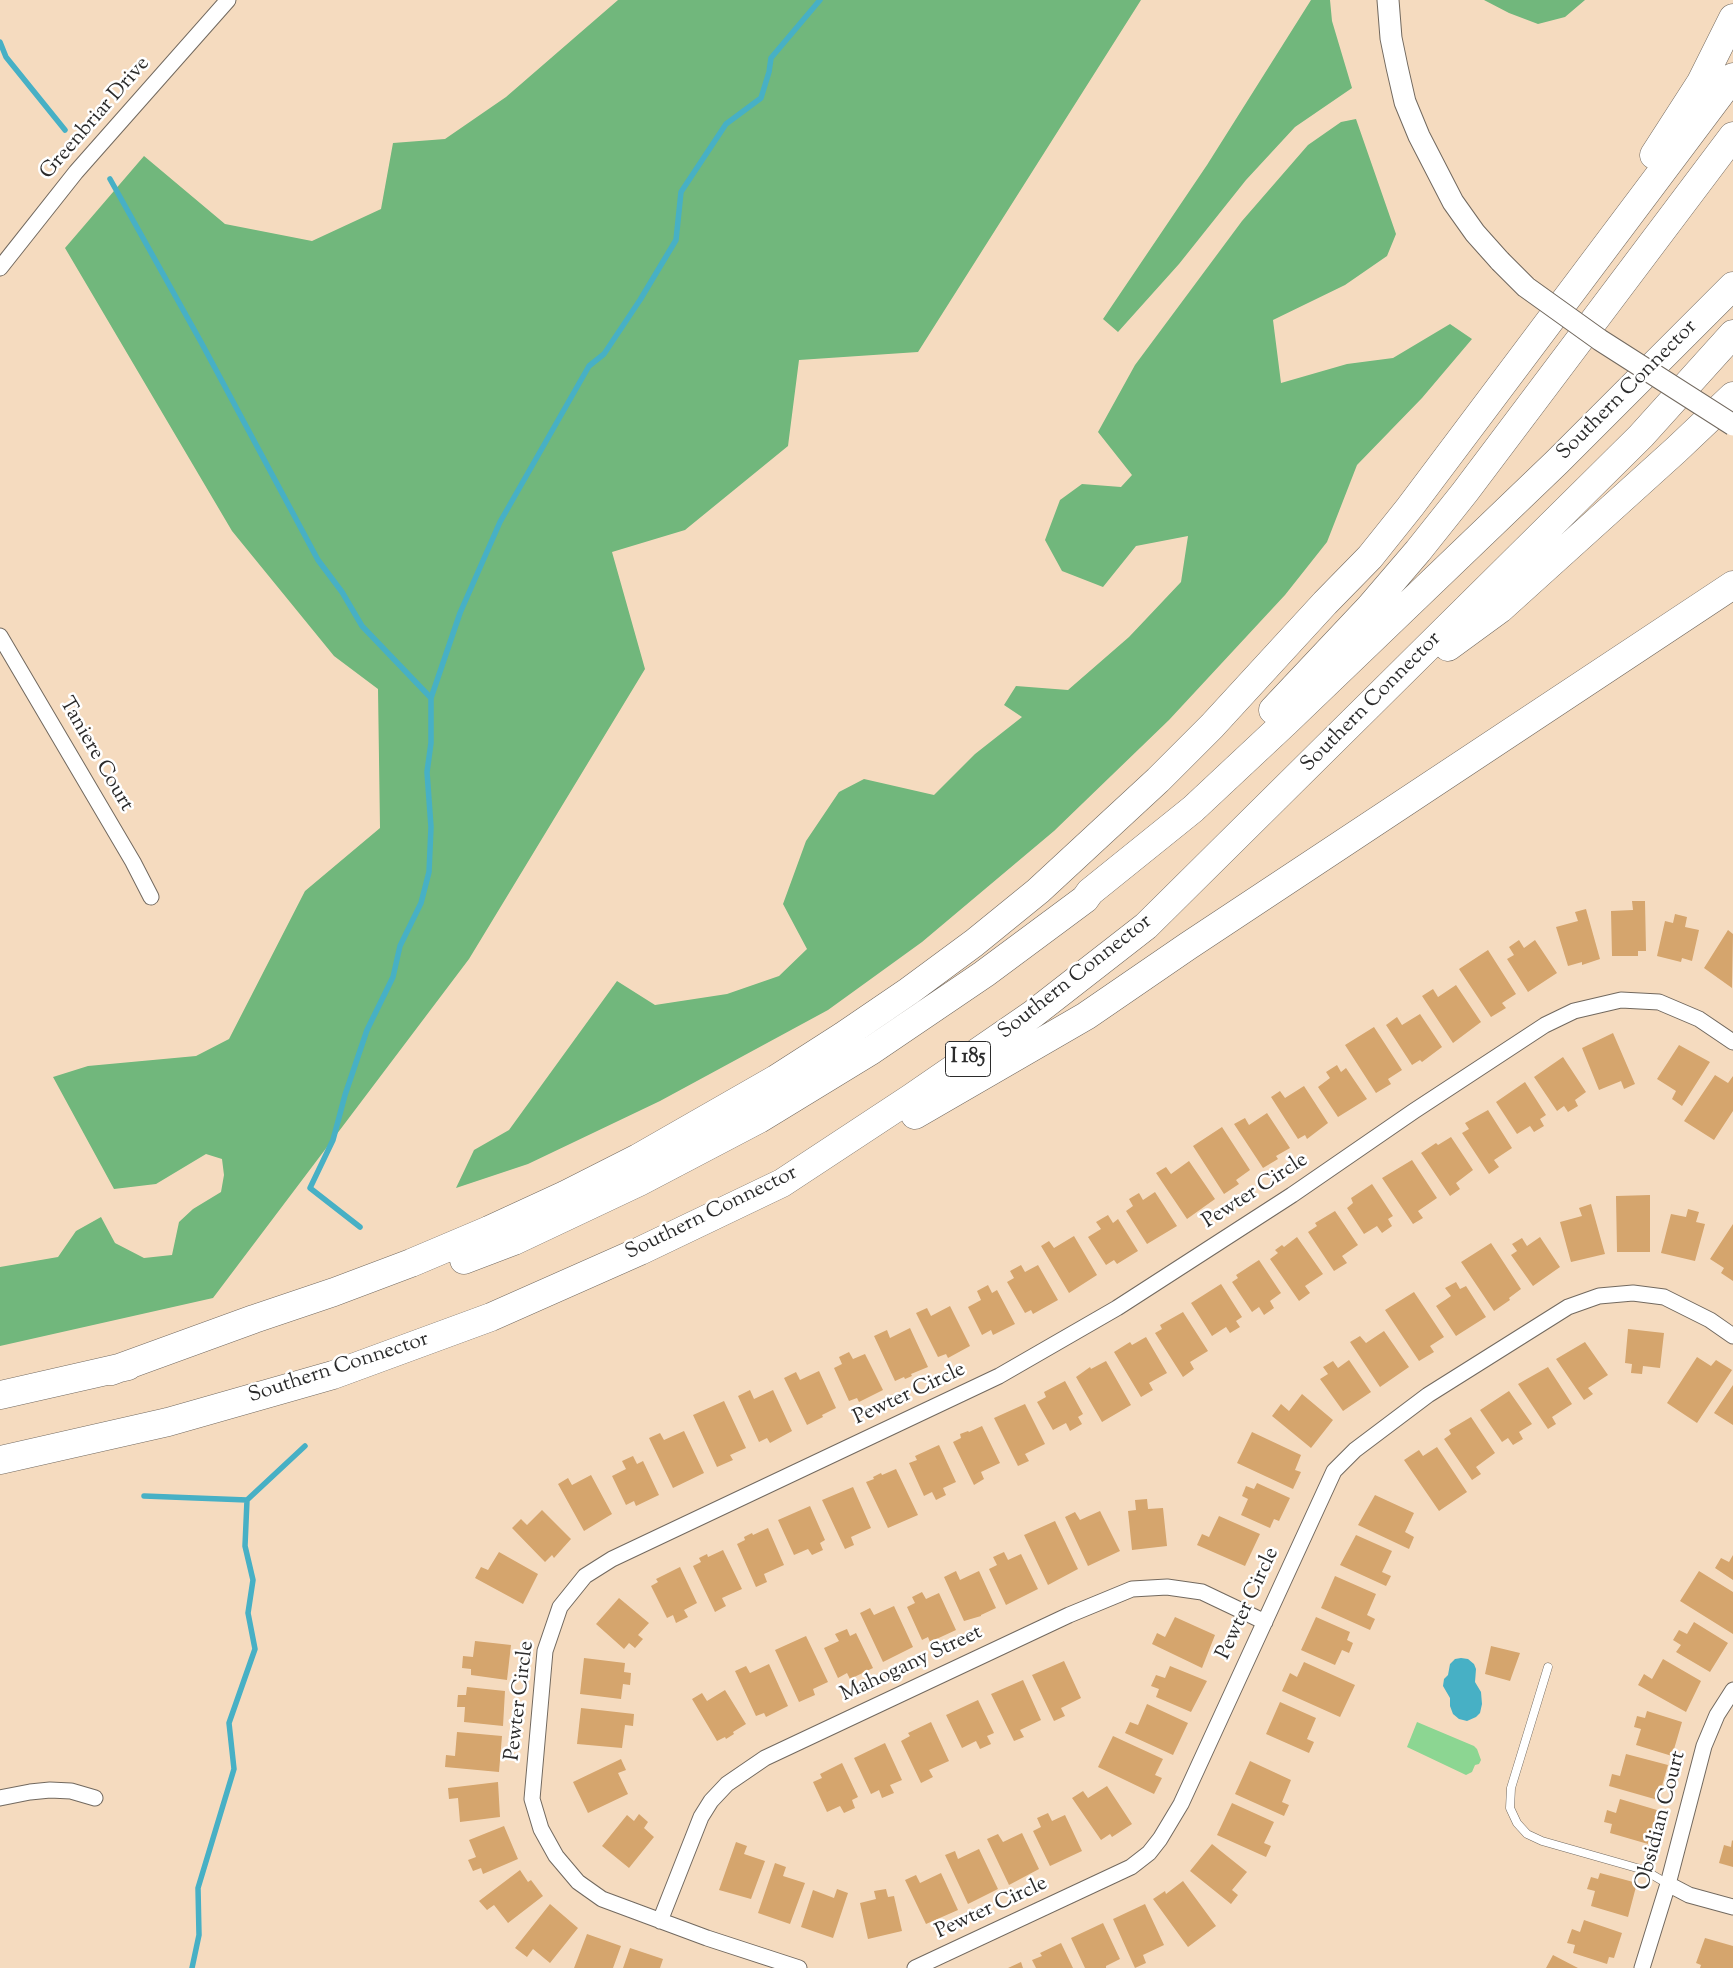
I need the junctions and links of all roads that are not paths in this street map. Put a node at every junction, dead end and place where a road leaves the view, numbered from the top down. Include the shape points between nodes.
1 (228, 0) edge
2 (1388, 0) edge
3 (1733, 18) edge
4 (1733, 78) edge
5 (1733, 136) edge
6 (0, 268) edge
7 (1733, 286) edge
8 (1733, 334) edge
9 (1733, 396) edge
10 (1733, 425) edge
11 (1733, 586) edge
12 (1325, 603) junction
13 (0, 636) edge
14 (1363, 712) junction
15 (1110, 876) junction
16 (151, 897) dead end
17 (1733, 1042) edge
18 (782, 1183) junction
19 (1733, 1336) edge
20 (111, 1371) junction
21 (0, 1395) edge
22 (0, 1460) edge
23 (1265, 1622) junction
24 (1548, 1667) dead end
25 (1733, 1690) edge
26 (0, 1798) edge
27 (95, 1798) dead end
28 (1668, 1884) junction
29 (1733, 1907) edge
30 (660, 1921) junction
31 (799, 1968) edge
32 (915, 1968) edge
33 (1642, 1968) edge

1 - 6 street, Greenbriar Drive via 76,172
2 - 10 street, bridge via 1391,38 1405,102 1453,202 1475,233 1526,287 1600,340
3 - 12 highway via 1701,82 1658,148
4 - 12 highway via 1410,507 1370,557
5 - 15 highway via 1412,558 1323,658 1227,758 1140,841
7 - 15 highway, Southern Connector via 1557,462 1286,722 1193,809
8 - 14 highway, Southern Connector / I 185 via 1641,436
9 - 14 highway via 1500,608
11 - 18 highway via 1086,1016 874,1140
12 - 20 highway via 1212,726 1038,891 916,986 843,1036 646,1154 498,1226 334,1292
13 - 16 street, Taniere Court
14 - 18 highway, Southern Connector / I 185 via 1146,926 1033,1014
15 - 20 highway, Southern Connector via 1085,899 984,974 872,1050 758,1119 639,1182 514,1241 380,1292 240,1338
17 - 30 street, Pewter Circle via 1699,1019 1659,1002 1621,1000 1574,1011 1545,1025 1118,1308 999,1376 612,1558 585,1576 560,1607 545,1651 532,1799 541,1829 556,1856 578,1882 602,1899
18 - 22 highway, Southern Connector / I 185 via 640,1251 490,1317 333,1375 168,1422
19 - 23 street, Pewter Circle via 1710,1320 1664,1297 1632,1294 1598,1296 1568,1307 1428,1395 1354,1450 1334,1471
20 - 21 highway, Southern Connector
23 - 30 street, Mahogany Street via 1202,1592 1168,1587 1132,1589 1069,1615 765,1758 727,1784 711,1801 701,1817
23 - 32 street, Pewter Circle via 1181,1804 1149,1853 1131,1867
24 - 28 lane via 1511,1788 1510,1808 1517,1823 1527,1834 1542,1841 1644,1870
25 - 28 street, Obsidian Court via 1717,1715 1704,1746
26 - 27 street via 50,1790 71,1791
28 - 29 street via 1689,1895
28 - 33 street, Obsidian Court
30 - 31 street, Pewter Circle

